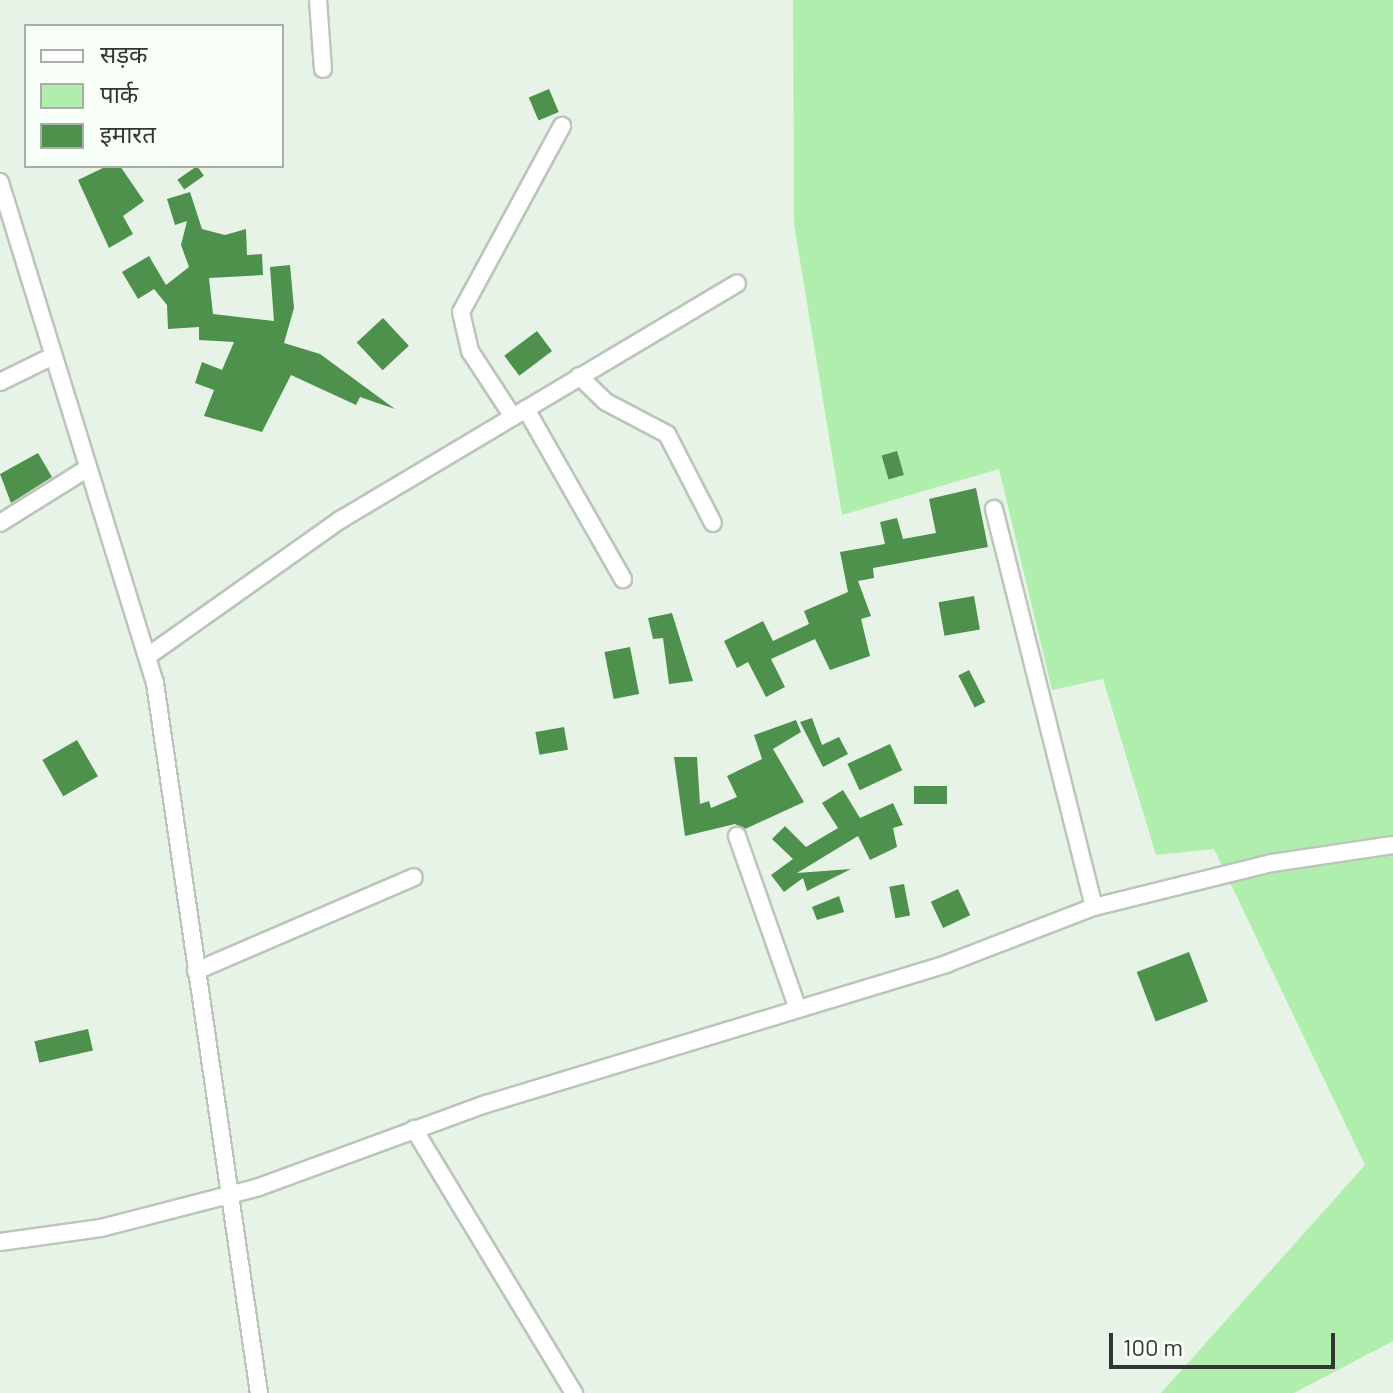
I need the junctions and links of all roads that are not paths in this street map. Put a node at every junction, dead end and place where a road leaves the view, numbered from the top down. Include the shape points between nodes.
1 (318, 0) edge
2 (323, 69) dead end
3 (562, 126) dead end
4 (0, 182) edge
5 (737, 283) dead end
6 (53, 356) junction
7 (579, 376) junction
8 (0, 382) edge
9 (520, 413) junction
10 (88, 468) junction
11 (994, 509) dead end
12 (0, 523) edge
13 (713, 523) dead end
14 (623, 579) dead end
15 (148, 656) junction
16 (737, 836) dead end
17 (1393, 845) edge
18 (414, 877) dead end
19 (1094, 907) junction
20 (196, 971) junction
21 (797, 1006) junction
22 (414, 1129) junction
23 (232, 1195) junction
24 (0, 1242) edge
25 (259, 1393) edge
26 (574, 1393) edge

1 - 2 street
3 - 9 street via 461,312 470,351
4 - 6 street
5 - 7 street
6 - 8 street
6 - 10 street
7 - 9 street
7 - 13 street via 606,402 667,434
9 - 14 street
9 - 15 street via 340,520
10 - 12 street
10 - 15 street
11 - 19 street
15 - 20 street
16 - 21 street
17 - 19 street via 1272,863
18 - 20 street
19 - 21 street via 946,964
20 - 23 street
21 - 22 street
22 - 23 street
22 - 26 street
23 - 24 street via 101,1228
23 - 25 street

